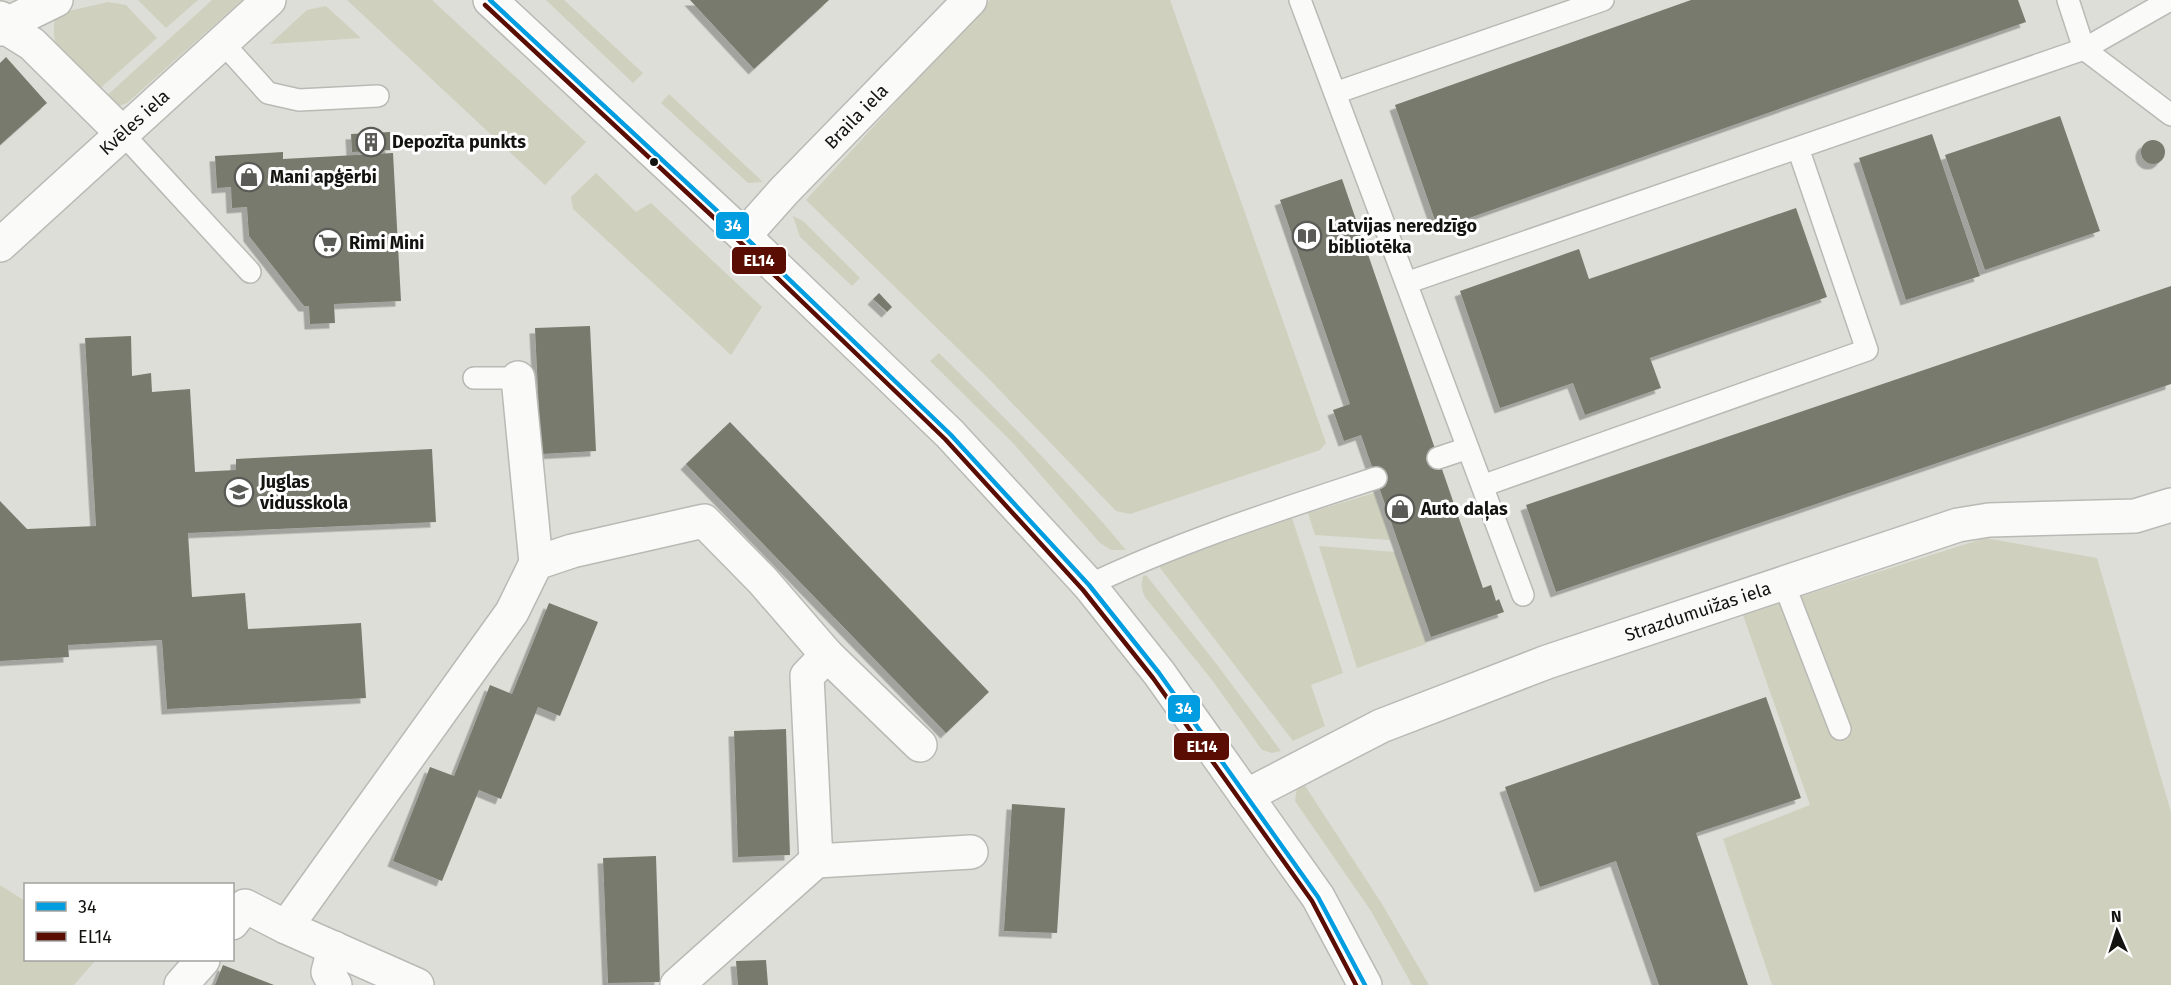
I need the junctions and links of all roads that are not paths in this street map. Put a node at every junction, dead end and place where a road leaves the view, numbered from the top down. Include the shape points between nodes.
1 (56, 0) edge
2 (269, 0) edge
3 (490, 0) edge
4 (970, 0) edge
5 (1300, 0) edge
6 (1603, 0) edge
7 (2068, 0) edge
8 (2170, 0) edge
9 (1, 24) edge
10 (222, 42) junction
11 (2084, 49) junction
12 (1335, 93) junction
13 (378, 96) dead end
14 (2171, 115) edge
15 (123, 134) junction
16 (1798, 148) junction
17 (744, 236) junction
18 (0, 245) edge
19 (250, 272) dead end
20 (1406, 283) junction
21 (474, 378) dead end
22 (518, 378) joint
23 (1468, 448) junction
24 (1438, 458) dead end
25 (1376, 478) dead end
26 (1482, 486) junction
27 (2171, 505) edge
28 (536, 563) junction
29 (1784, 584) junction
30 (1089, 585) junction
31 (1523, 595) dead end
32 (827, 655) junction
33 (1840, 729) dead end
34 (920, 745) dead end
35 (1246, 796) junction
36 (971, 852) dead end
37 (816, 861) junction
38 (239, 914) edge
39 (286, 927) junction
40 (334, 948) junction
41 (202, 961) edge
42 (181, 985) edge
43 (335, 985) edge
44 (417, 985) edge
45 (677, 985) edge
46 (1365, 985) edge

1 - 9 street
2 - 10 street, Kvēles iela
3 - 17 street
4 - 17 street, Braila iela
5 - 12 lane
6 - 12 lane
7 - 11 lane
8 - 11 lane
9 - 15 street via 32,44
10 - 13 lane via 268,93 299,100
10 - 15 street, Kvēles iela
11 - 14 lane
11 - 16 lane
12 - 20 lane
15 - 18 street, Kvēles iela
15 - 19 lane
16 - 20 lane
16 - 26 lane via 1867,350
17 - 30 street via 950,434
20 - 23 lane
21 - 22 lane
22 - 28 street
23 - 24 lane
23 - 26 lane
25 - 30 lane via 1144,559
26 - 31 lane
27 - 29 street, Strazdumuižas iela via 2135,516 1989,520 1958,525
28 - 32 street via 704,521
28 - 39 street via 512,612
29 - 33 lane
29 - 35 street, Strazdumuižas iela via 1547,662 1382,726
30 - 35 street via 1159,673
32 - 34 street
32 - 37 street via 807,676
35 - 46 street via 1318,897
36 - 37 street
37 - 45 street
38 - 39 street
39 - 40 street
40 - 43 street via 328,972
40 - 44 street
41 - 42 street

